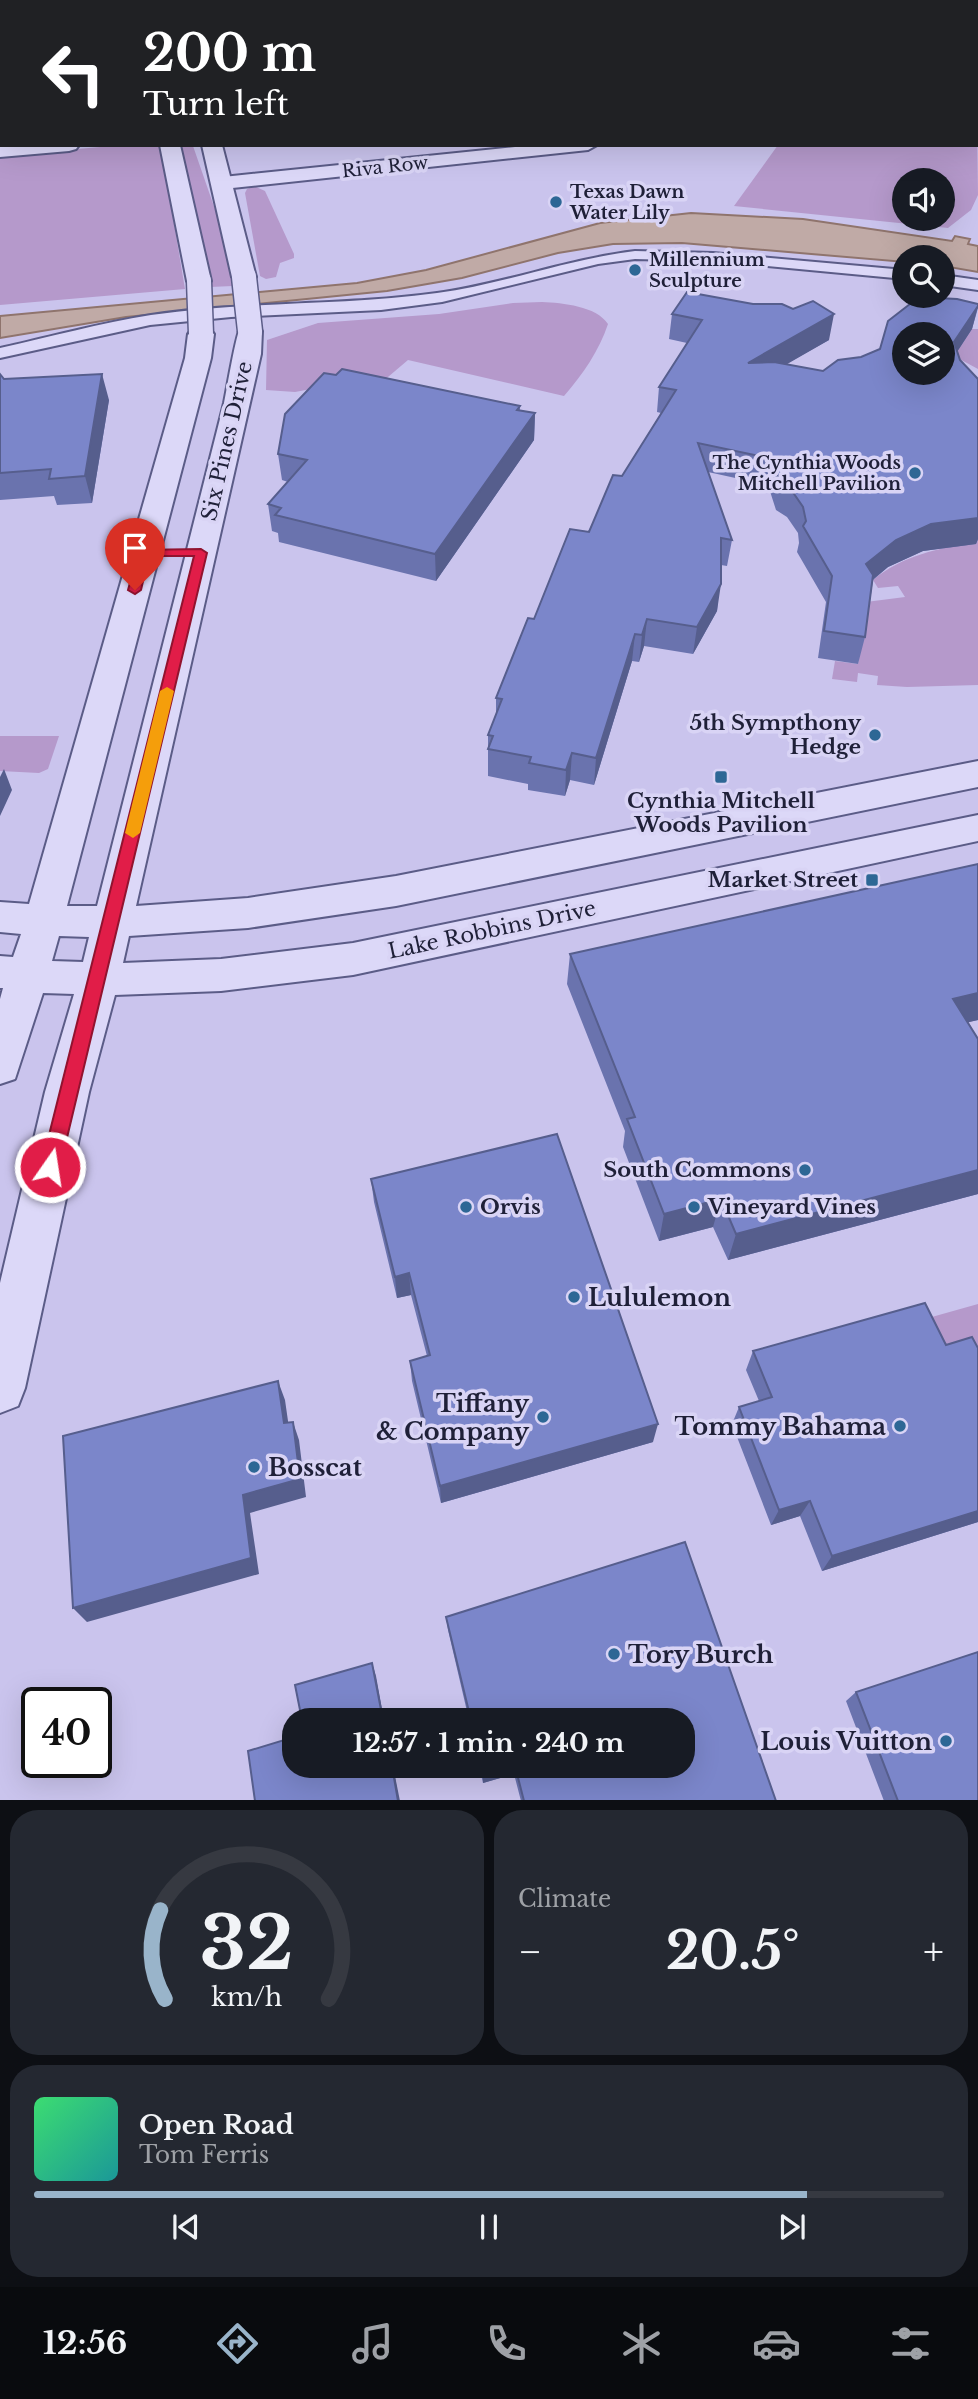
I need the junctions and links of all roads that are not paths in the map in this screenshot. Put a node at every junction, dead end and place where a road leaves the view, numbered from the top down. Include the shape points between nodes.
1 (46, 147) edge
2 (170, 147) edge
3 (213, 147) edge
4 (555, 147) edge
5 (0, 151) edge
6 (474, 152) edge
7 (446, 153) edge
8 (223, 183) junction
9 (892, 274) edge
10 (955, 282) edge
11 (978, 285) edge
12 (0, 353) edge
13 (144, 553) junction
14 (201, 553) junction
15 (978, 774) edge
16 (978, 828) edge
17 (0, 917) edge
18 (44, 921) junction
19 (111, 922) junction
20 (13, 973) edge
21 (99, 978) junction
22 (0, 1066) edge
23 (0, 1388) edge

1 - 5 street
2 - 13 street, bridge via 199,281 201,334
3 - 8 street, Six Pines Drive
4 - 6 street, Riva Row
6 - 7 street, Riva Row
7 - 8 street, Riva Row
8 - 14 street, Six Pines Drive, bridge via 244,277 250,331
9 - 12 street via 713,257 635,255 475,291 79,336
10 - 11 street
13 - 14 street
13 - 18 street
14 - 19 street, Six Pines Drive
15 - 19 street via 361,897 236,915
16 - 21 street, Lake Robbins Drive via 353,959 239,974
17 - 18 street
18 - 19 street
18 - 20 street
19 - 21 street, Six Pines Drive
20 - 21 street, Lake Robbins Drive
20 - 22 street
21 - 23 street, Six Pines Drive via 67,1092

